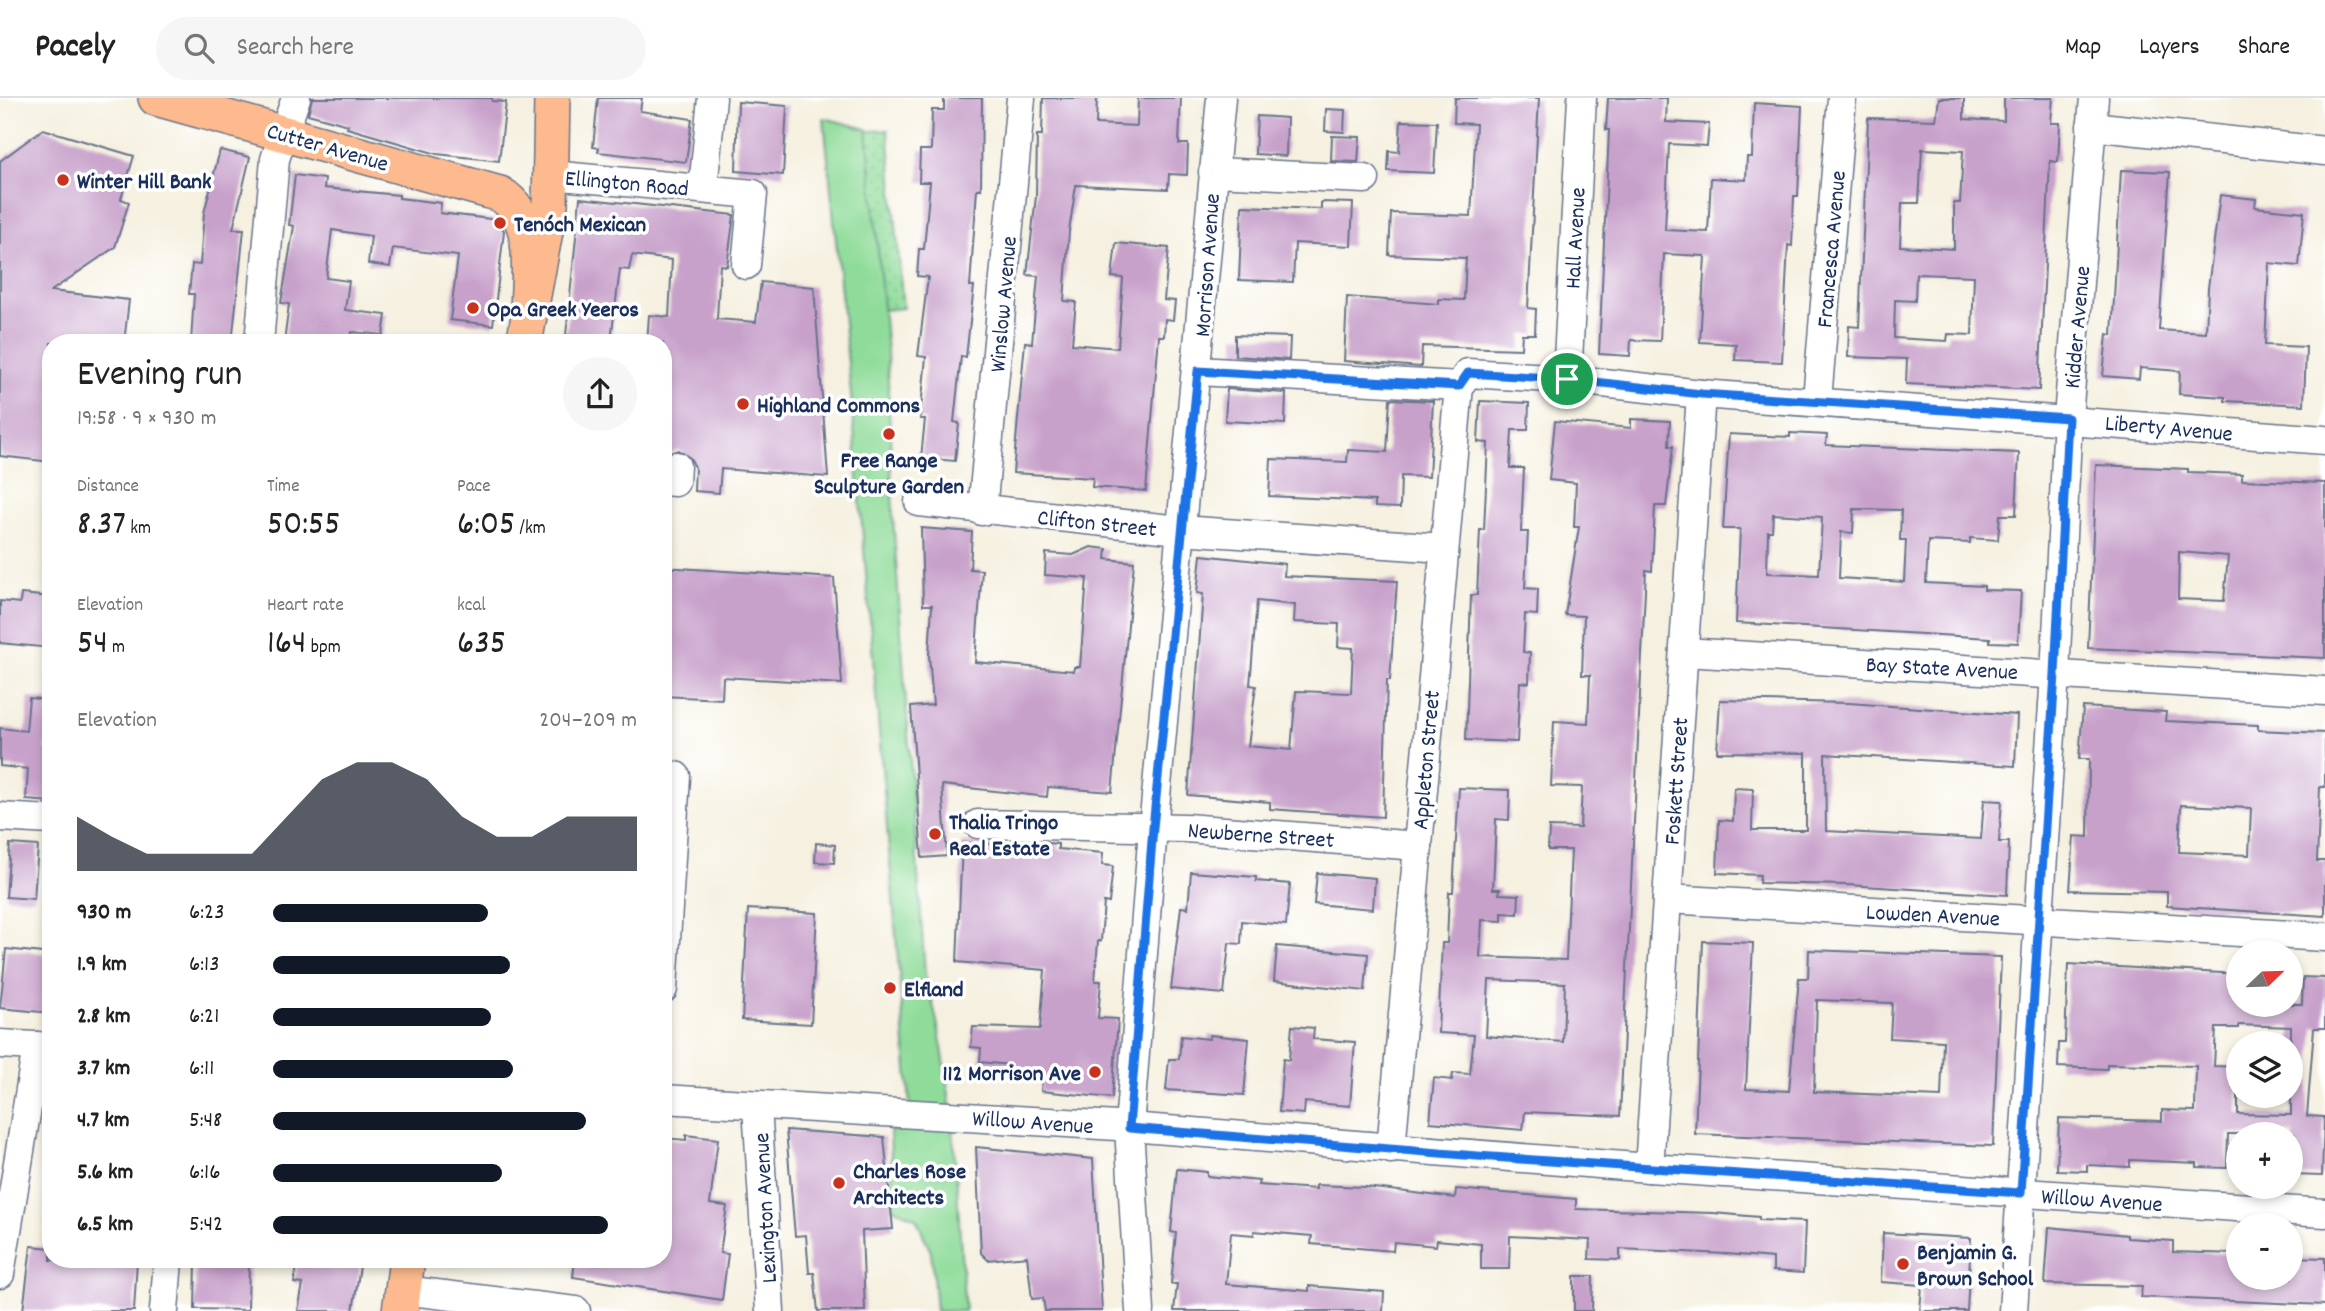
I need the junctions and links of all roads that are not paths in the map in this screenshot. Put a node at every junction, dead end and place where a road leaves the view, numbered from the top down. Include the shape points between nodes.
1 (156, 98) edge
2 (296, 98) edge
3 (551, 98) edge
4 (712, 98) edge
5 (1021, 98) edge
6 (1221, 98) edge
7 (1582, 98) edge
8 (1842, 98) edge
9 (2094, 98) edge
10 (2091, 127) junction
11 (284, 134) junction
12 (2325, 151) edge
13 (1213, 172) junction
14 (551, 175) junction
15 (1365, 179) dead end
16 (703, 188) junction
17 (500, 194) junction
18 (746, 265) dead end
19 (526, 327) edge
20 (260, 334) edge
21 (1198, 371) junction
22 (1567, 379) junction
23 (1464, 380) junction
24 (1702, 394) junction
25 (1817, 400) junction
26 (2068, 418) junction
27 (2325, 440) edge
28 (919, 502) dead end
29 (982, 511) junction
30 (1180, 530) junction
31 (1444, 548) junction
32 (1684, 652) junction
33 (2055, 674) junction
34 (2325, 691) edge
35 (0, 817) edge
36 (42, 819) edge
37 (978, 824) dead end
38 (1153, 828) junction
39 (1418, 846) junction
40 (1667, 899) junction
41 (2039, 923) junction
42 (2325, 937) edge
43 (0, 1044) edge
44 (42, 1047) edge
45 (42, 1057) edge
46 (672, 1100) edge
47 (757, 1106) junction
48 (1129, 1128) junction
49 (1391, 1149) junction
50 (1649, 1168) junction
51 (2021, 1193) junction
52 (2325, 1213) edge
53 (167, 1268) edge
54 (0, 1274) edge
55 (404, 1287) edge
56 (164, 1311) edge
57 (576, 1311) edge
58 (770, 1311) edge
59 (1140, 1311) edge
60 (2013, 1311) edge

1 - 11 main road, Cutter Avenue
2 - 11 street
3 - 14 main road
3 - 17 main road via 530,180 520,189
4 - 16 street, Ellington Road
5 - 29 street, Winslow Avenue
6 - 13 street, Morrison Avenue
7 - 22 street, Hall Avenue
8 - 25 street, Francesca Avenue
9 - 10 street, Kidder Avenue
10 - 12 street
10 - 26 street, Kidder Avenue
11 - 17 main road, Cutter Avenue
11 - 20 street via 275,159
13 - 15 street
13 - 21 street, Morrison Avenue
14 - 16 street, Ellington Road
14 - 19 main road via 545,237
16 - 18 street, Ellington Road via 753,194
17 - 19 main road via 516,209 526,229
21 - 23 street, Liberty Avenue
21 - 30 street, Morrison Avenue
22 - 23 street, Liberty Avenue
22 - 24 street, Liberty Avenue
23 - 31 street, Appleton Street
24 - 25 street, Liberty Avenue
24 - 32 street, Foskett Street
25 - 26 street, Liberty Avenue
26 - 27 street, Liberty Avenue
26 - 33 street, Kidder Avenue
28 - 29 street, Clifton Street
29 - 30 street, Clifton Street
30 - 31 street, Clifton Street
30 - 38 street, Morrison Avenue
31 - 39 street, Appleton Street
32 - 33 street, Bay State Avenue
32 - 40 street, Foskett Street
33 - 34 street, Bay State Avenue
33 - 41 street, Kidder Avenue
35 - 36 street
37 - 38 street, Newberne Street
38 - 39 street, Newberne Street
38 - 48 street, Morrison Avenue
39 - 49 street, Appleton Street
40 - 41 street, Lowden Avenue
40 - 50 street, Foskett Street
41 - 42 street, Lowden Avenue
41 - 51 street, Kidder Avenue
43 - 44 street
45 - 54 street
46 - 47 street, Willow Avenue
47 - 48 street, Willow Avenue
47 - 58 street, Lexington Avenue
48 - 49 street, Willow Avenue
48 - 59 street, Morrison Avenue
49 - 50 street, Willow Avenue
50 - 51 street, Willow Avenue
51 - 52 street, Willow Avenue
51 - 60 street, Kidder Avenue
53 - 56 street
55 - 57 street

